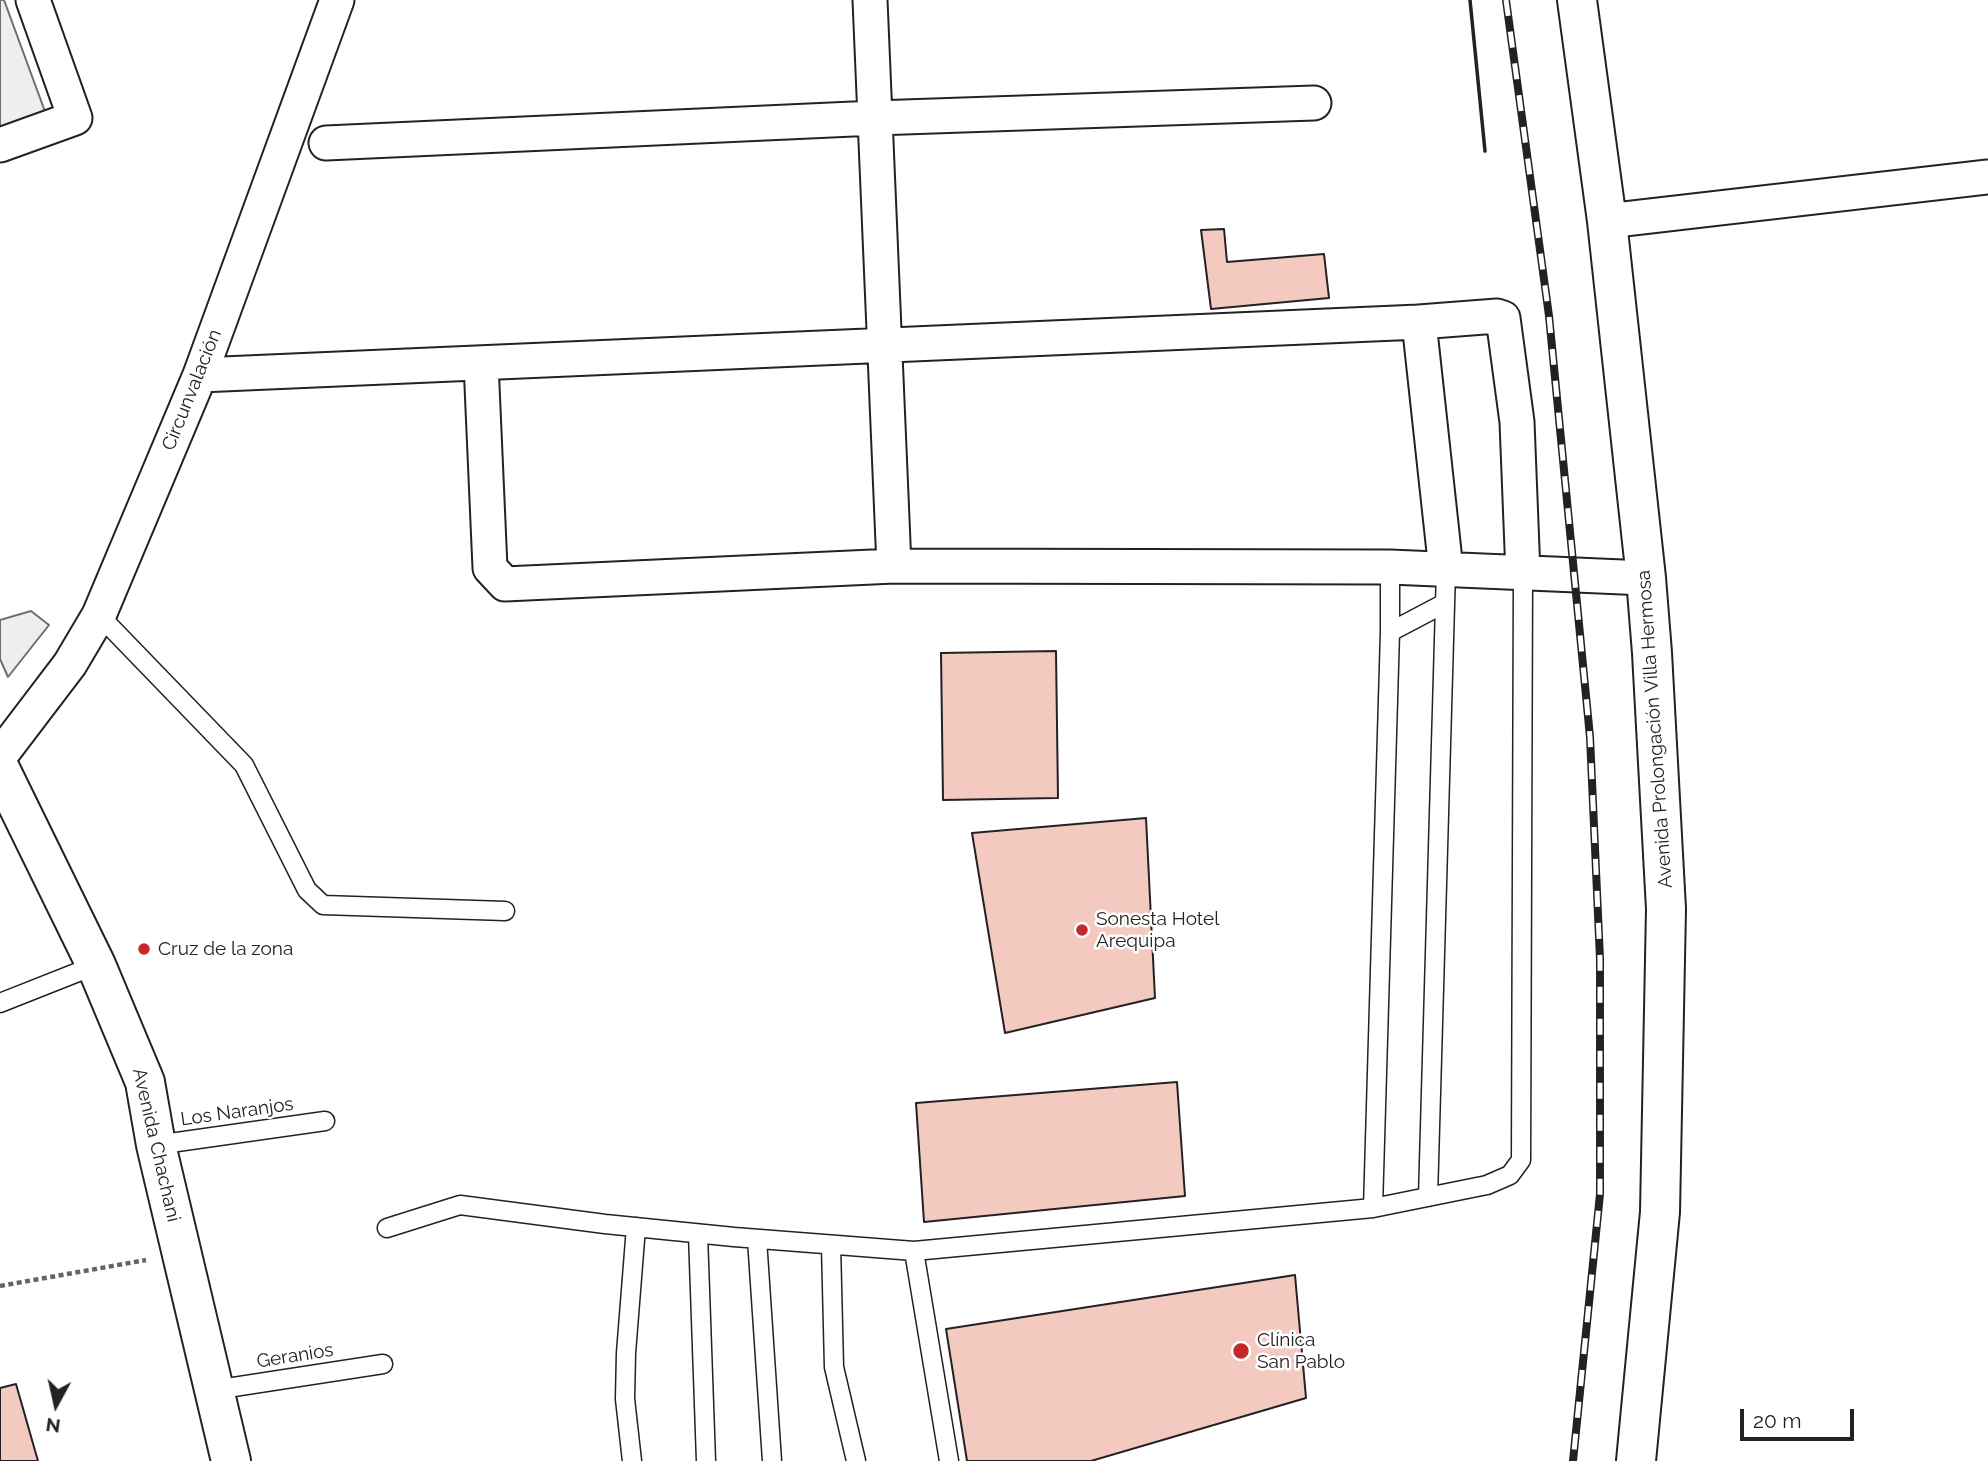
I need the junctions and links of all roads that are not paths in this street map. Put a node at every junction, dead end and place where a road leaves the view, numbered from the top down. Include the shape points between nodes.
1 (33, 0) edge
2 (337, 0) edge
3 (870, 0) edge
4 (1577, 0) edge
5 (1314, 103) dead end
6 (875, 118) junction
7 (326, 143) dead end
8 (0, 145) edge
9 (1988, 177) edge
10 (1607, 221) junction
11 (1419, 322) junction
12 (885, 344) junction
13 (481, 362) junction
14 (200, 375) junction
15 (894, 566) junction
16 (1390, 567) junction
17 (1446, 570) junction
18 (1523, 574) junction
19 (1646, 578) junction
20 (1446, 603) junction
21 (99, 615) junction
22 (1390, 632) junction
23 (0, 756) edge
24 (0, 769) edge
25 (505, 911) dead end
26 (96, 965) junction
27 (0, 1003) edge
28 (325, 1121) dead end
29 (156, 1145) junction
30 (1428, 1197) junction
31 (1373, 1208) junction
32 (636, 1227) junction
33 (387, 1228) dead end
34 (698, 1234) junction
35 (757, 1239) junction
36 (831, 1245) junction
37 (914, 1251) junction
38 (383, 1363) dead end
39 (214, 1390) junction
40 (231, 1461) edge
41 (632, 1461) edge
42 (706, 1461) edge
43 (772, 1461) edge
44 (856, 1461) edge
45 (950, 1461) edge
46 (1636, 1461) edge

1 - 8 street via 75,118
2 - 14 street, Circunvalación
3 - 6 street
4 - 10 main road, Avenida Prolongación Villa Hermosa
5 - 6 street
6 - 7 street
6 - 12 street
9 - 10 street
10 - 19 main road, Avenida Prolongación Villa Hermosa
11 - 12 street
11 - 17 street
11 - 18 street via 1503,318 1517,422
12 - 13 street
12 - 15 street
13 - 14 street
13 - 15 street via 490,568 505,584
14 - 21 street, Circunvalación
15 - 16 street
16 - 17 street
16 - 22 lane
17 - 18 street
17 - 20 lane
18 - 19 street
18 - 30 lane via 1521,1160 1510,1175 1487,1185
19 - 46 main road, Avenida Prolongación Villa Hermosa via 1666,909 1660,1212
20 - 22 lane
20 - 30 lane
21 - 23 street, Circunvalación via 70,664
21 - 25 lane via 244,765 307,890 323,905
22 - 31 lane
24 - 26 main road, Avenida Chachani
26 - 27 lane
26 - 29 main road, Avenida Chachani via 145,1082
28 - 29 lane, Los Naranjos
29 - 39 main road, Avenida Chachani
30 - 31 lane
31 - 37 lane
32 - 33 lane via 460,1205
32 - 34 lane
32 - 41 lane via 625,1387
34 - 35 lane
34 - 42 lane
35 - 36 lane
35 - 43 lane
36 - 37 lane
36 - 44 lane via 834,1367
37 - 45 lane
38 - 39 lane, Geranios
39 - 40 main road, Avenida Chachani

